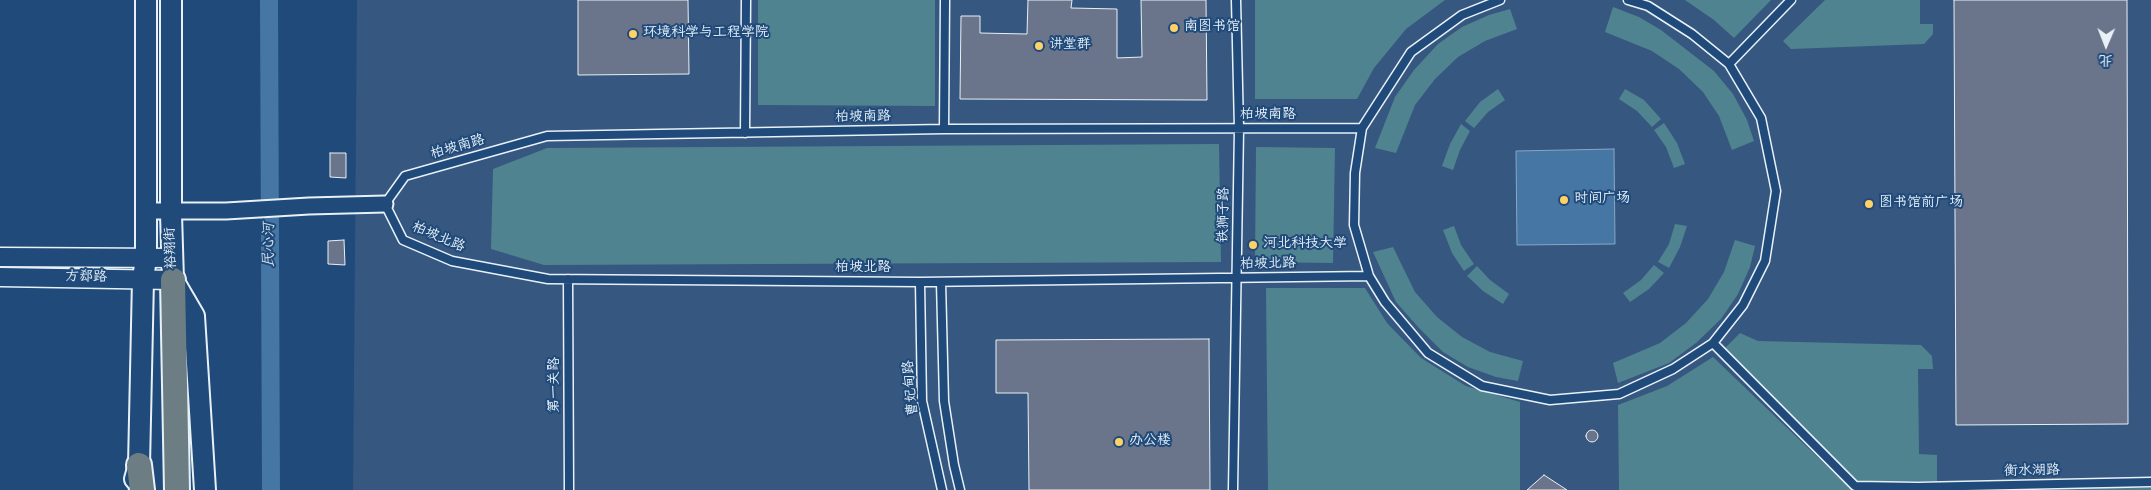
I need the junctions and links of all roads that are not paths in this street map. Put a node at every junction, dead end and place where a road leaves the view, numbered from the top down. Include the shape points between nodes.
1 (146, 0) edge
2 (171, 0) edge
3 (746, 0) edge
4 (945, 0) edge
5 (1236, 0) edge
6 (1500, 0) edge
7 (1628, 0) edge
8 (1792, 0) edge
9 (1729, 64) junction
10 (1239, 128) junction
11 (1362, 128) junction
12 (944, 129) junction
13 (745, 133) junction
14 (385, 204) junction
15 (146, 211) junction
16 (171, 212) junction
17 (0, 257) edge
18 (146, 258) junction
19 (173, 269) junction
20 (1370, 276) junction
21 (0, 277) edge
22 (1237, 278) junction
23 (143, 279) junction
24 (568, 279) junction
25 (920, 282) junction
26 (941, 282) junction
27 (1713, 343) junction
28 (139, 465) junction
29 (2151, 482) edge
30 (1857, 488) edge
31 (1918, 488) edge
32 (131, 490) edge
33 (142, 490) edge
34 (177, 490) edge
35 (206, 490) edge
36 (569, 490) edge
37 (942, 490) edge
38 (960, 490) edge
39 (1233, 490) edge

1 - 15 main road, 裕翔街
2 - 16 main road, 裕翔街
3 - 13 lane
4 - 12 lane
5 - 10 lane, 铁狮子路
6 - 11 lane via 1462,15 1411,52
7 - 9 lane via 1648,6 1692,34
8 - 9 lane
9 - 27 lane via 1760,118 1776,191 1765,261 1743,305
10 - 11 lane, 柏坡南路
10 - 12 lane, 柏坡南路
10 - 22 lane, 铁狮子路
11 - 20 lane via 1354,225
12 - 13 lane, 柏坡南路
13 - 14 lane, 柏坡南路 via 547,136 405,176
14 - 16 street
14 - 24 lane, 柏坡北路 via 403,240 452,261 548,279
15 - 16 street
15 - 18 main road, 裕翔街
16 - 19 main road, 裕翔街
17 - 18 street, 方郄路
18 - 19 street, 方郄路
18 - 23 main road, 裕翔街
19 - 23 street, 方郄路
19 - 34 highway
19 - 35 main road, 裕翔街 via 194,316
20 - 22 lane, 柏坡北路
20 - 27 lane via 1385,302 1428,353 1482,386 1550,400 1619,394 1673,369
21 - 23 street, 方郄路
22 - 26 lane, 柏坡北路
22 - 39 lane, 铁狮子路
23 - 28 main road, 裕翔街
24 - 25 lane, 柏坡北路
24 - 36 lane, 第一关路
25 - 26 lane, 柏坡北路
25 - 37 lane, 曹妃甸路 via 922,401
26 - 38 lane via 944,401
27 - 30 lane
28 - 32 main road, 裕翔街
28 - 33 highway
29 - 31 lane, 衡水湖路
30 - 31 lane, 衡水湖路

